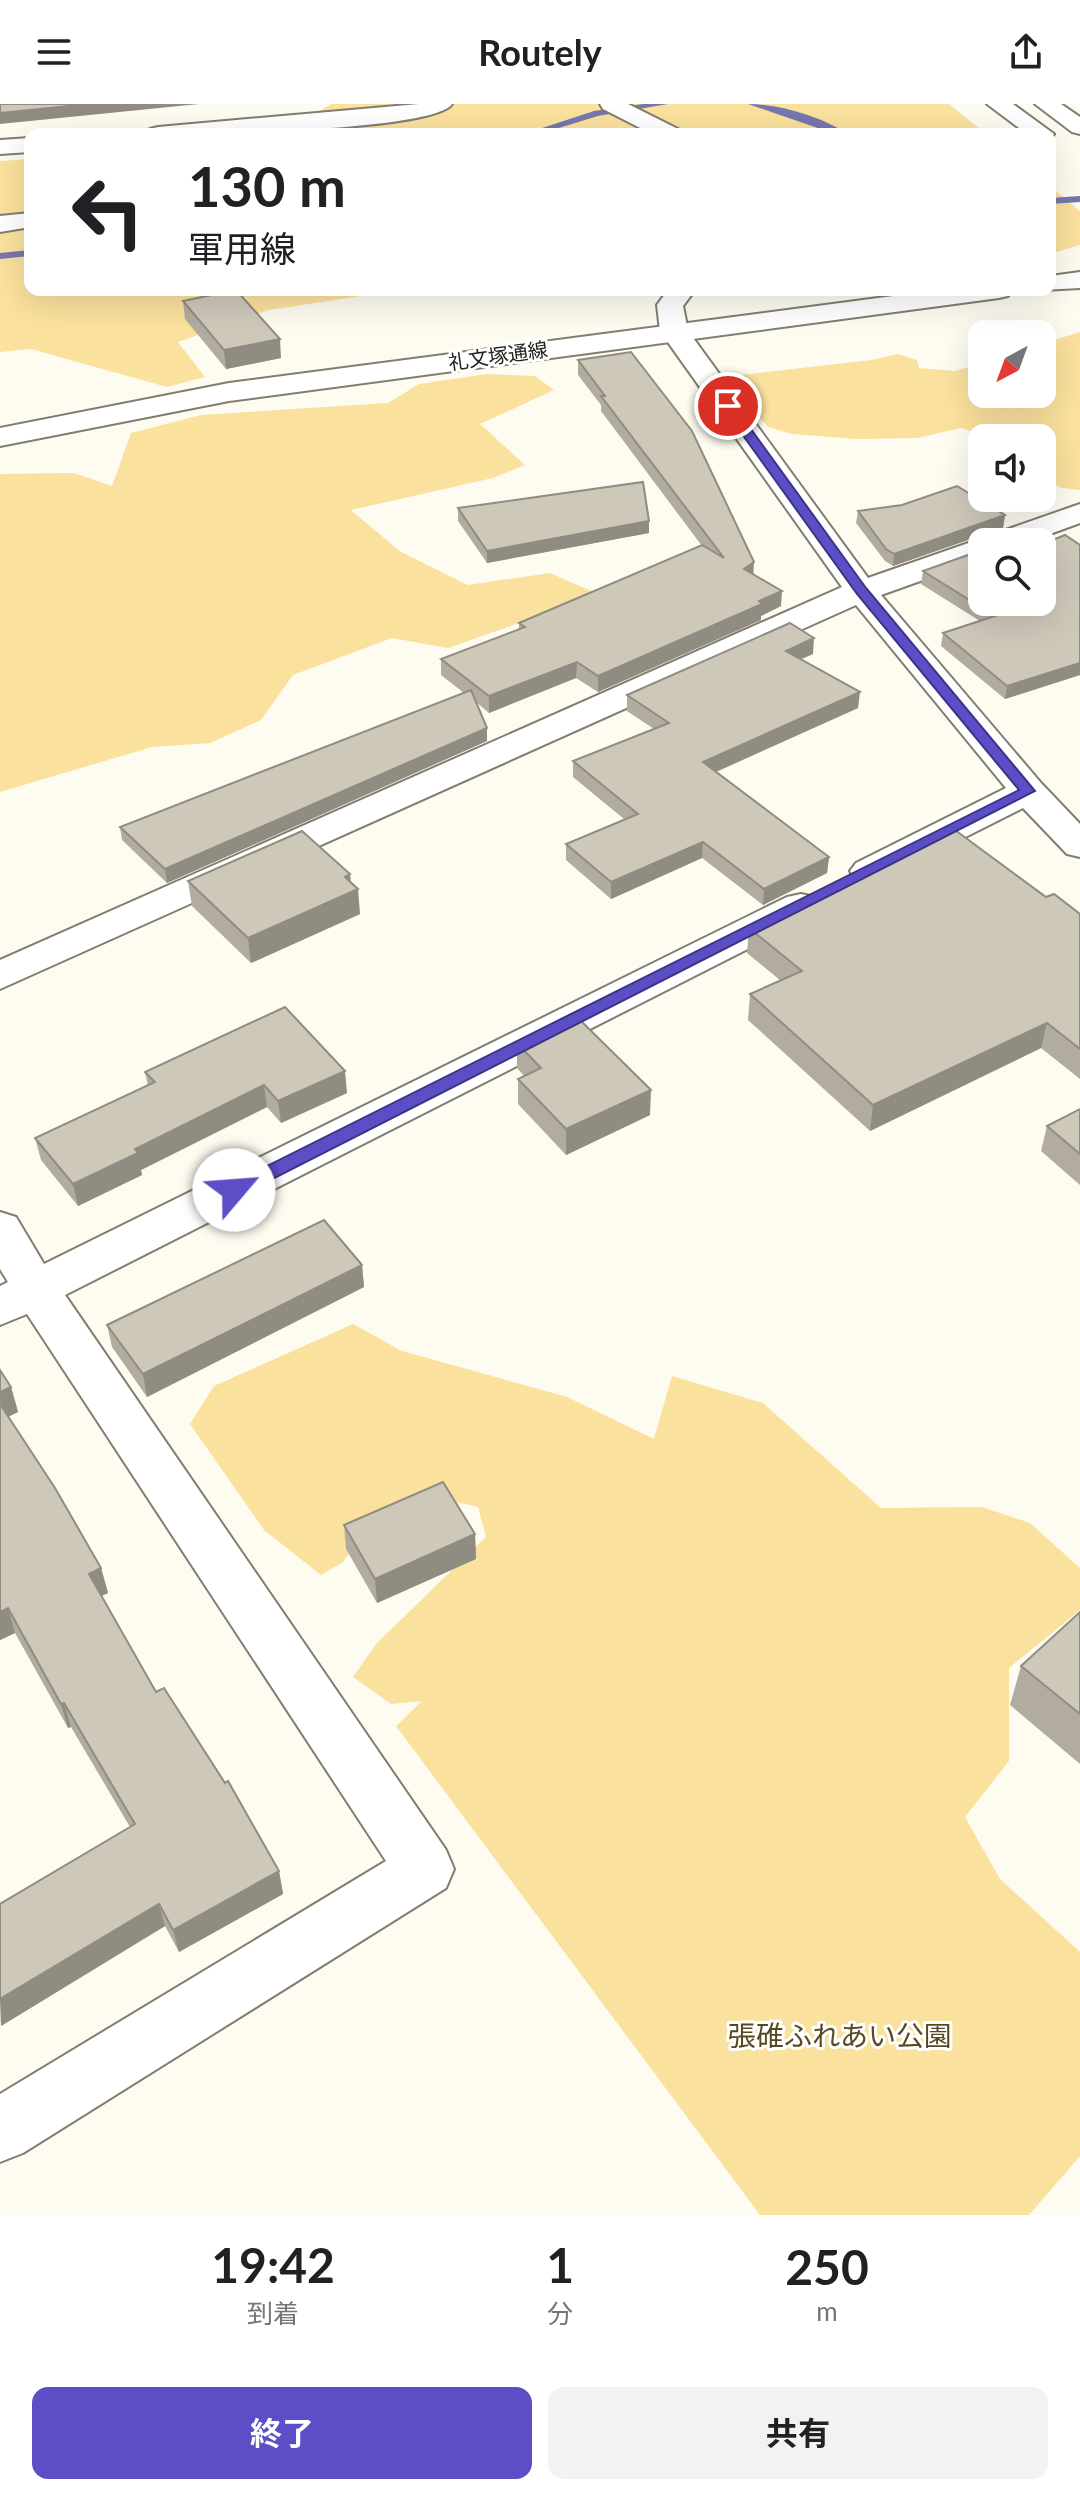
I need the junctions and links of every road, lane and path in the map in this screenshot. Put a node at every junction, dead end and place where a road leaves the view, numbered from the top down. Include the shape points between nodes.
1 (441, 104) edge
2 (611, 104) edge
3 (998, 104) edge
4 (1046, 104) edge
5 (418, 112) junction
6 (1080, 127) edge
7 (229, 128) edge
8 (371, 128) edge
9 (658, 128) edge
10 (1033, 128) edge
11 (24, 145) edge
12 (0, 147) edge
13 (24, 221) edge
14 (0, 224) edge
15 (1080, 280) edge
16 (1056, 283) edge
17 (677, 296) edge
18 (951, 296) edge
19 (674, 331) junction
20 (0, 437) edge
21 (1080, 513) edge
22 (1038, 528) edge
23 (968, 553) edge
24 (861, 591) junction
25 (1028, 791) junction
26 (1080, 846) edge
27 (0, 976) edge
28 (0, 1229) edge
29 (18, 1299) edge
30 (0, 2130) edge

1 - 5 main road
2 - 9 main road
3 - 10 main road
4 - 6 main road
5 - 7 main road
5 - 8 main road
11 - 12 main road
13 - 14 main road
15 - 16 main road
17 - 19 main road via 670,305
18 - 19 main road, 礼文塚通線
19 - 20 main road, 礼文塚通線 via 229,392
19 - 24 main road
21 - 22 main road
23 - 24 main road
24 - 25 main road
24 - 27 main road
25 - 26 main road
25 - 29 main road
28 - 29 main road
29 - 30 main road via 425,1869

